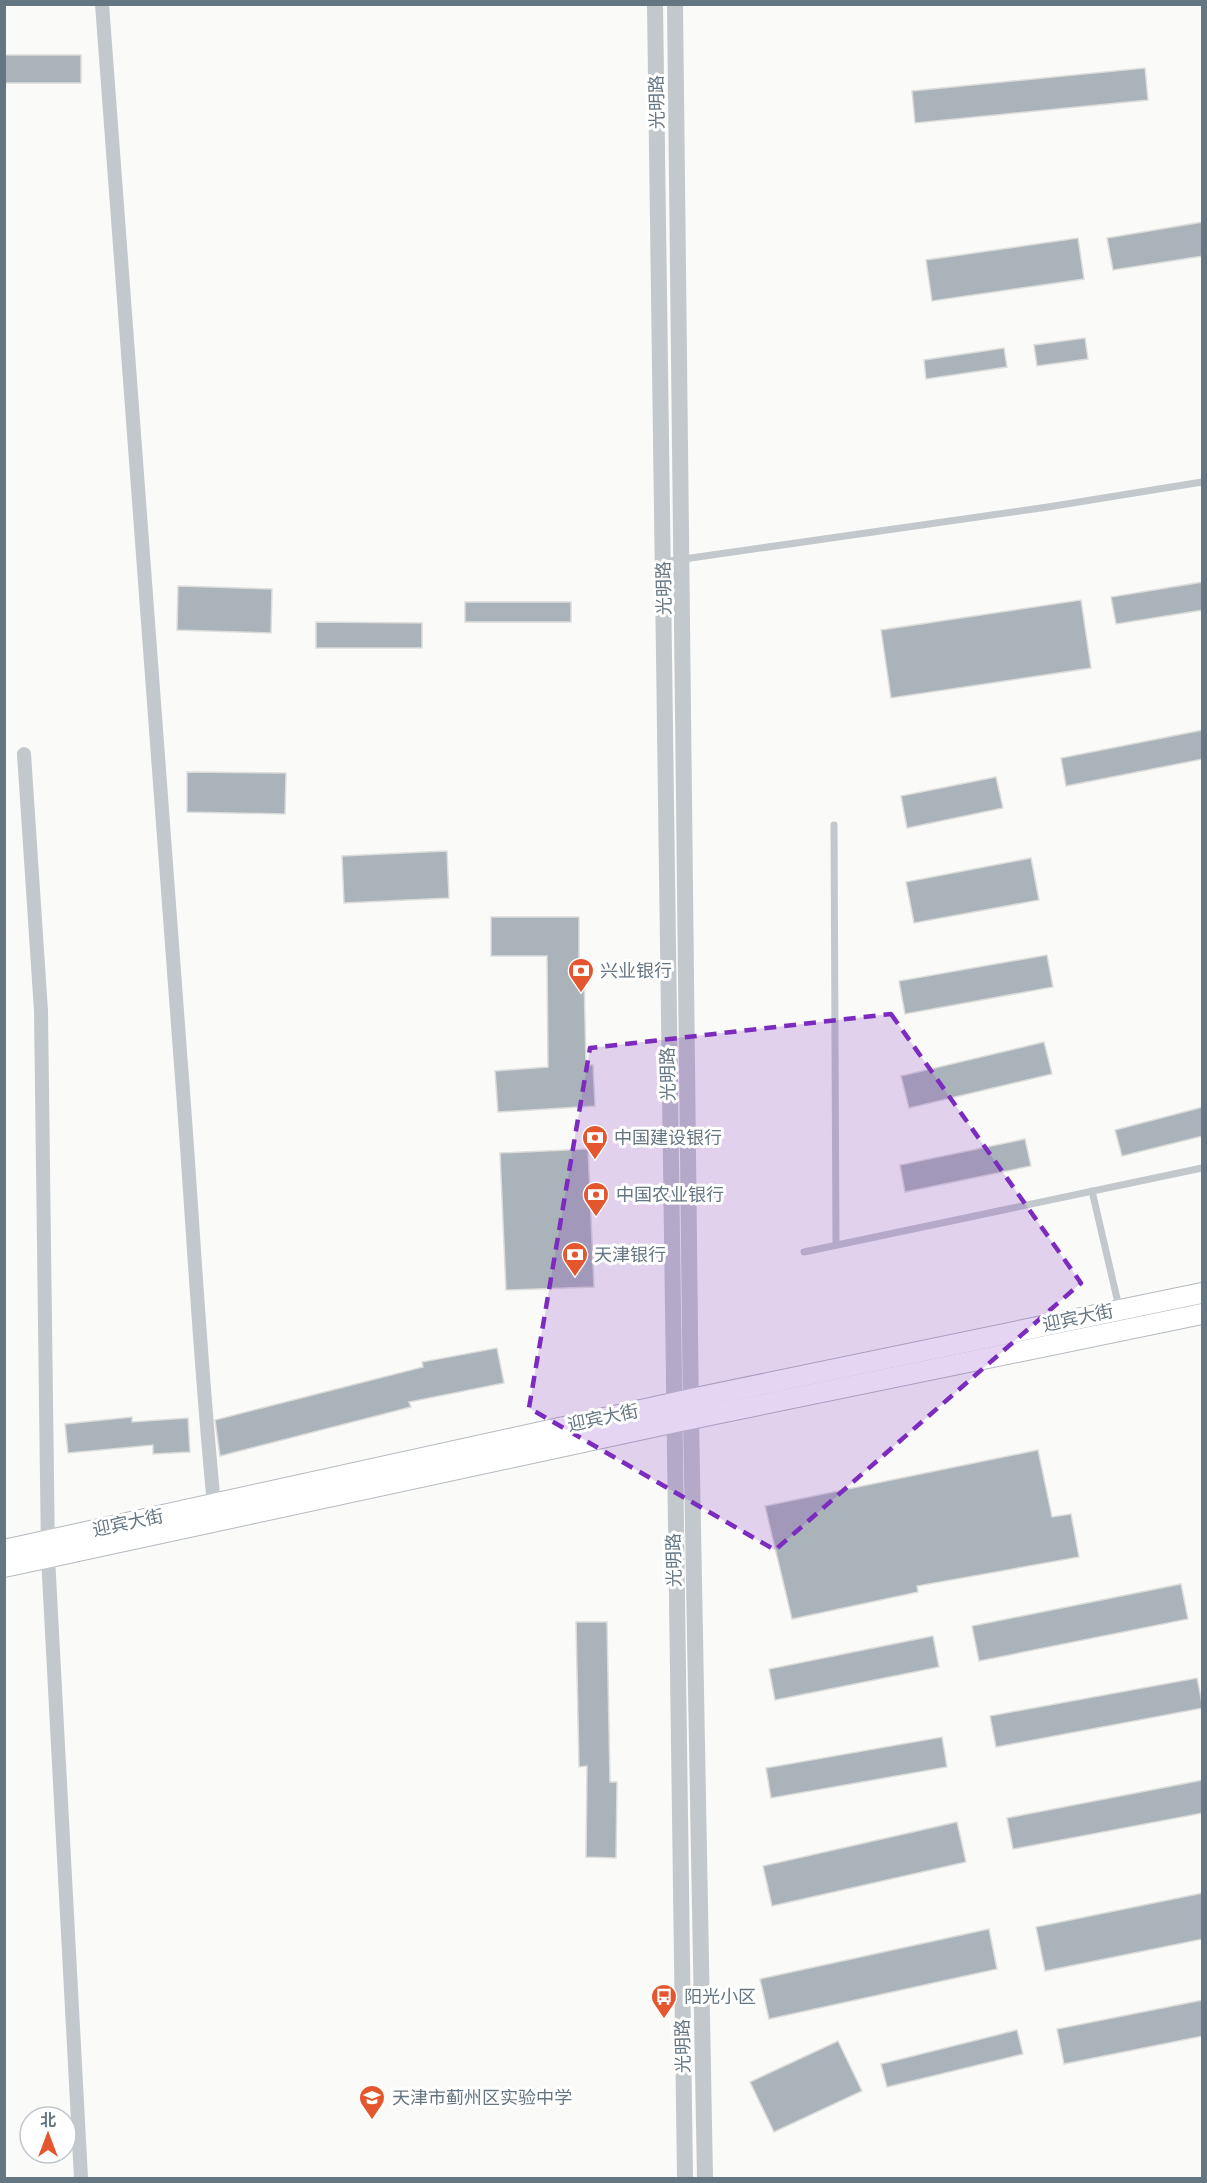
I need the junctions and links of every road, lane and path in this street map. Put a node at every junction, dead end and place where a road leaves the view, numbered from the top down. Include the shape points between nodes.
1 (102, 4) edge
2 (656, 4) edge
3 (675, 4) edge
4 (1203, 482) edge
5 (683, 560) junction
6 (663, 562) junction
7 (24, 754) dead end
8 (834, 825) dead end
9 (1203, 1168) edge
10 (1092, 1191) junction
11 (836, 1245) junction
12 (804, 1252) dead end
13 (1203, 1293) edge
14 (1120, 1310) junction
15 (1203, 1314) edge
16 (684, 1401) junction
17 (684, 1421) junction
18 (214, 1504) junction
19 (48, 1549) junction
20 (4, 1550) edge
21 (4, 1567) edge
22 (81, 2178) edge
23 (686, 2178) edge
24 (705, 2178) edge

1 - 18 street
2 - 6 street, 光明路
3 - 5 street, 光明路
4 - 5 lane
5 - 6 lane
5 - 16 street, 光明路
6 - 16 street, 光明路
7 - 19 street via 41,1011
8 - 11 lane
9 - 10 lane
10 - 11 lane
10 - 14 lane
11 - 12 lane
13 - 14 main road, 迎宾大街
14 - 16 main road, 迎宾大街
15 - 17 main road, 迎宾大街
16 - 17 street, 光明路
16 - 18 main road, 迎宾大街
17 - 19 main road, 迎宾大街
17 - 23 street, 光明路
17 - 24 street, 光明路
18 - 19 main road, 迎宾大街
19 - 20 main road, 迎宾大街
19 - 21 main road, 迎宾大街
19 - 22 street

